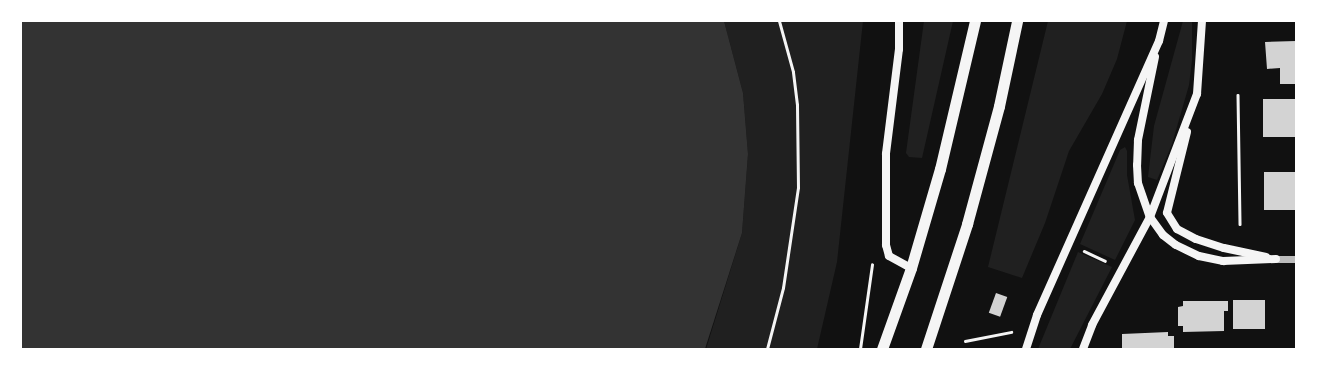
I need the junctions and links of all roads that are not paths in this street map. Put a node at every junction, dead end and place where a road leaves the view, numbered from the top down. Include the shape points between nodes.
1 (899, 21) edge
2 (975, 21) edge
3 (1017, 21) edge
4 (1164, 21) edge
5 (1202, 21) edge
6 (1158, 41) junction
7 (1197, 94) junction
8 (1150, 217) junction
9 (1276, 259) junction
10 (1296, 259) edge
11 (911, 268) junction
12 (882, 349) edge
13 (926, 349) edge
14 (1026, 349) edge
15 (1083, 349) edge

1 - 11 main road via 900,49 886,154 886,245 889,256
2 - 11 highway via 940,169
3 - 13 highway via 999,106 967,224
4 - 6 main road
5 - 7 main road
6 - 8 main road via 1138,140 1138,183
6 - 14 main road via 1037,315
7 - 8 main road
7 - 9 main road via 1167,213 1177,229 1196,240
8 - 9 main road via 1163,234 1176,245 1199,256 1223,261
8 - 15 main road via 1092,326
9 - 10 street
11 - 12 highway

